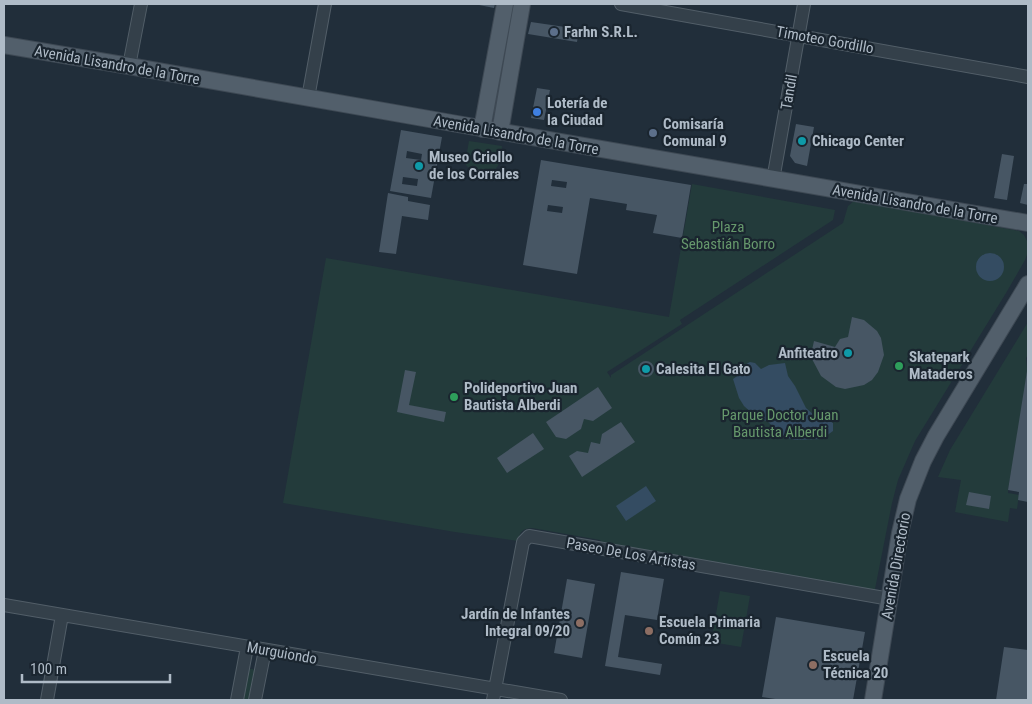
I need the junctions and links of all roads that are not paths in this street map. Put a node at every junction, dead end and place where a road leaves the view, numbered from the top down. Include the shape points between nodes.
1 (141, 4) edge
2 (325, 4) edge
3 (505, 4) edge
4 (522, 4) edge
5 (621, 4) edge
6 (804, 4) edge
7 (798, 36) junction
8 (4, 45) edge
9 (129, 66) junction
10 (1028, 77) edge
11 (308, 98) junction
12 (482, 129) junction
13 (500, 132) junction
14 (773, 180) junction
15 (1028, 223) edge
16 (1028, 284) edge
17 (890, 599) junction
18 (4, 605) edge
19 (62, 615) junction
20 (247, 647) junction
21 (265, 650) junction
22 (494, 695) edge
23 (512, 696) edge
24 (47, 700) edge
25 (237, 700) edge
26 (255, 700) edge
27 (560, 700) edge
28 (873, 700) edge

1 - 9 street
2 - 11 street
3 - 12 main road
4 - 13 main road
5 - 7 street, Timoteo Gordillo
6 - 7 street, Tandil
7 - 10 street, Timoteo Gordillo
7 - 14 street, Tandil
8 - 9 main road, Avenida Lisandro de la Torre
9 - 11 main road, Avenida Lisandro de la Torre
11 - 12 main road, Avenida Lisandro de la Torre
12 - 13 main road, Avenida Lisandro de la Torre
13 - 14 main road, Avenida Lisandro de la Torre
14 - 15 main road, Avenida Lisandro de la Torre
16 - 17 main road, Avenida Directorio via 923,461 908,499
17 - 22 street, Paseo De Los Artistas via 529,536 523,542
17 - 28 main road, Avenida Directorio
18 - 19 street, Murguiondo
19 - 20 street, Murguiondo
19 - 24 street
20 - 21 street, Murguiondo
20 - 25 street
21 - 22 street, Murguiondo
21 - 26 street
22 - 23 street, Murguiondo
23 - 27 street, Murguiondo

